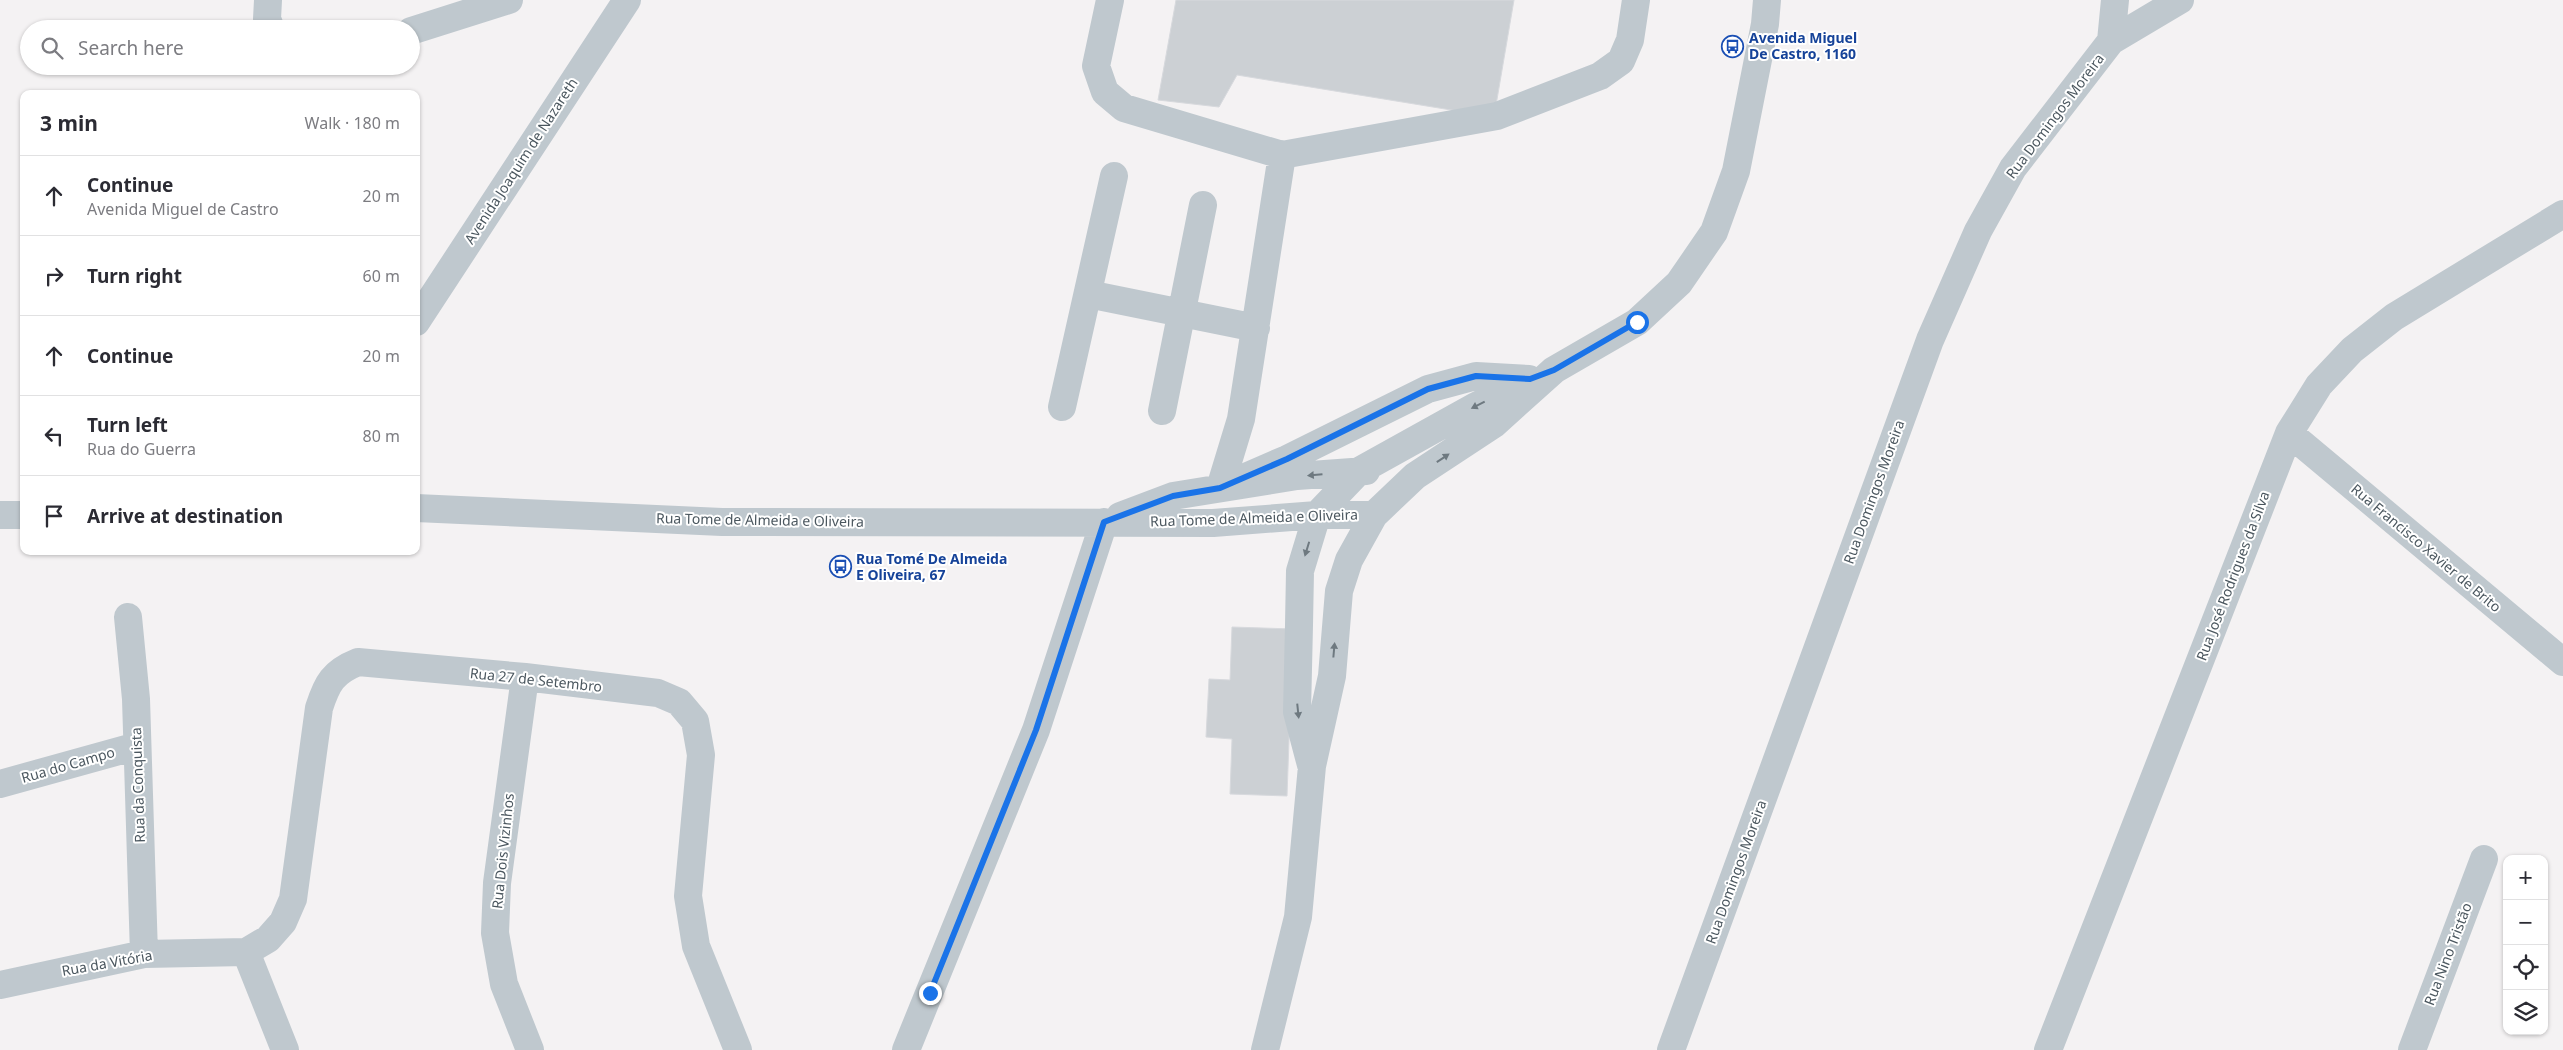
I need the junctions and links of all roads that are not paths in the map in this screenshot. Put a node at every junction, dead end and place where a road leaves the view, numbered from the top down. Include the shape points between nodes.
1 (268, 0) edge
2 (509, 0) edge
3 (627, 0) edge
4 (1110, 0) edge
5 (1636, 0) edge
6 (1767, 0) edge
7 (2115, 0) edge
8 (2180, 0) edge
9 (267, 20) edge
10 (420, 28) edge
11 (2111, 42) junction
12 (1282, 155) junction
13 (1114, 176) dead end
14 (1203, 205) dead end
15 (2563, 214) edge
16 (1088, 294) junction
17 (1181, 313) junction
18 (420, 316) edge
19 (1256, 328) junction
20 (1542, 374) junction
21 (1062, 407) dead end
22 (1162, 411) dead end
23 (2289, 433) junction
24 (1359, 471) junction
25 (1415, 476) junction
26 (1220, 488) junction
27 (420, 508) edge
28 (1374, 514) junction
29 (0, 515) edge
30 (20, 515) edge
31 (1317, 515) junction
32 (1104, 522) junction
33 (128, 617) dead end
34 (2563, 662) edge
35 (525, 677) junction
36 (137, 746) junction
37 (1312, 766) junction
38 (0, 784) edge
39 (2484, 859) dead end
40 (246, 952) junction
41 (144, 954) junction
42 (0, 985) edge
43 (285, 1050) edge
44 (530, 1050) edge
45 (738, 1050) edge
46 (906, 1050) edge
47 (1265, 1050) edge
48 (1671, 1050) edge
49 (2048, 1050) edge
50 (2412, 1050) edge

1 - 9 street
2 - 10 street
3 - 18 street, Avenida Joaquim de Nazareth
4 - 12 street via 1096,66 1105,92 1124,108
5 - 12 street via 1630,40 1621,62 1600,76 1497,116
6 - 20 street via 1736,171 1714,232 1679,283 1637,322
7 - 11 street
8 - 11 street, Rua Domingos Moreira
11 - 48 street, Rua Domingos Moreira via 2013,168 1978,231 1938,322
12 - 19 street
13 - 16 street
14 - 17 street
15 - 23 street, Rua José Rodrigues da Silva via 2394,317 2352,350 2320,385
16 - 17 street
16 - 21 street
17 - 19 street
17 - 22 street
19 - 26 street via 1241,419
20 -> 24 street via 1476,406
25 -> 20 street via 1494,424
20 - 26 street via 1476,376 1428,389 1287,459
23 - 34 street, Rua Francisco Xavier de Brito
23 - 49 street, Rua José Rodrigues da Silva
24 - 25 street, Rua Tome de Almeida e Oliveira
24 -> 26 street, Rua Tome de Almeida e Oliveira via 1297,476
24 - 31 street
25 - 28 street
26 - 32 street, Rua Tome de Almeida e Oliveira via 1173,496
27 - 32 street, Rua Tome de Almeida e Oliveira via 722,522
28 - 31 street, Rua Tome de Almeida e Oliveira
37 -> 28 street via 1332,676 1339,591 1349,560
29 - 30 street
31 - 32 street, Rua Tome de Almeida e Oliveira via 1213,523
31 -> 37 street via 1300,571 1297,712
32 - 46 street via 1036,730
33 - 36 street, Rua da Conquista
35 - 40 street, Rua 27 de Setembro via 358,662 341,669 326,686 319,708 293,899 283,922 268,939
35 - 44 street, Rua Dois Vizinhos via 497,883 496,933 504,984
35 - 45 street, Rua 27 de Setembro via 658,694 678,702 695,721 701,755 688,896 696,946
36 - 38 street, Rua do Campo
36 - 41 street, Rua da Conquista
37 - 47 street via 1298,917
39 - 50 street, Rua Nino Tristão
40 - 41 street, Rua da Vitória
40 - 43 street
41 - 42 street, Rua da Vitória

